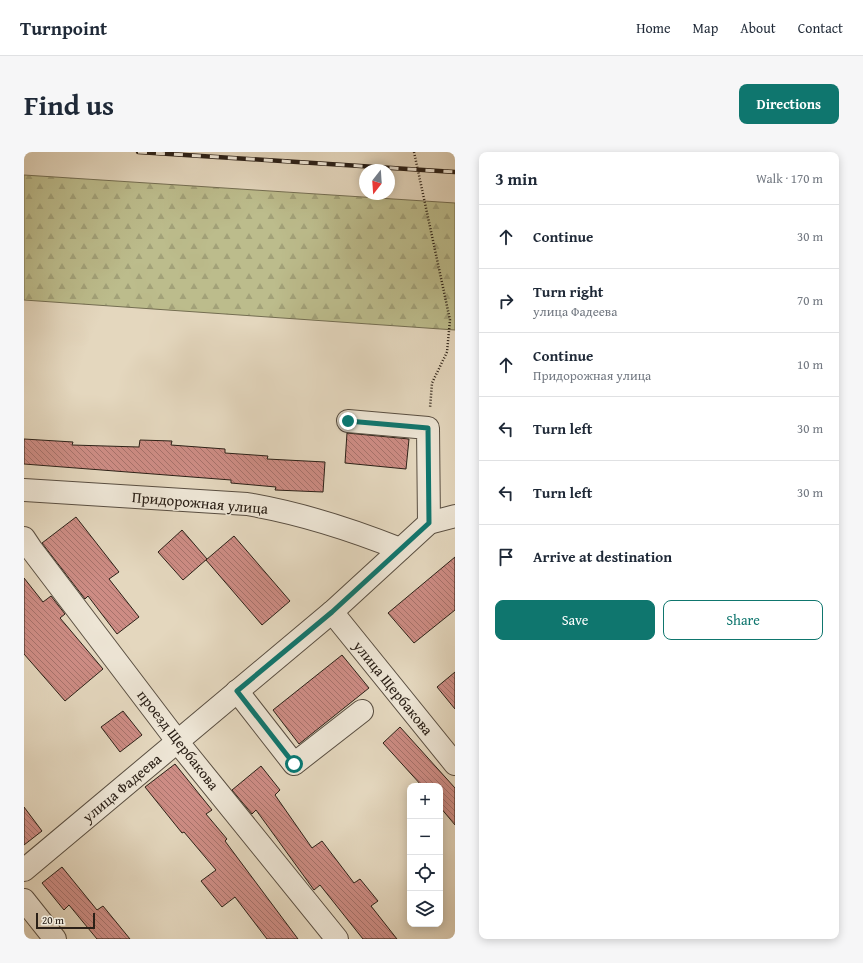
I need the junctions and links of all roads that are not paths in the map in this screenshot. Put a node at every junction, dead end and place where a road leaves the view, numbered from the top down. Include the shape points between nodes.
1 (348, 421) dead end
2 (24, 490) edge
3 (455, 516) edge
4 (429, 523) junction
5 (24, 538) edge
6 (400, 548) junction
7 (332, 612) junction
8 (237, 691) junction
9 (362, 710) dead end
10 (177, 741) junction
11 (455, 764) edge
12 (24, 870) edge
13 (24, 900) edge
14 (55, 939) edge
15 (337, 939) edge

1 - 4 street via 428,428
2 - 6 street, Придорожная улица via 247,504 280,510 348,529
3 - 4 street
4 - 6 street
5 - 10 street, проезд Щербакова
6 - 7 street, улица Фадеева
7 - 8 street, улица Фадеева
7 - 11 street, улица Щербакова
8 - 9 street via 294,764
8 - 10 street, улица Фадеева
10 - 12 street, улица Фадеева
10 - 15 street, проезд Щербакова
13 - 14 street

